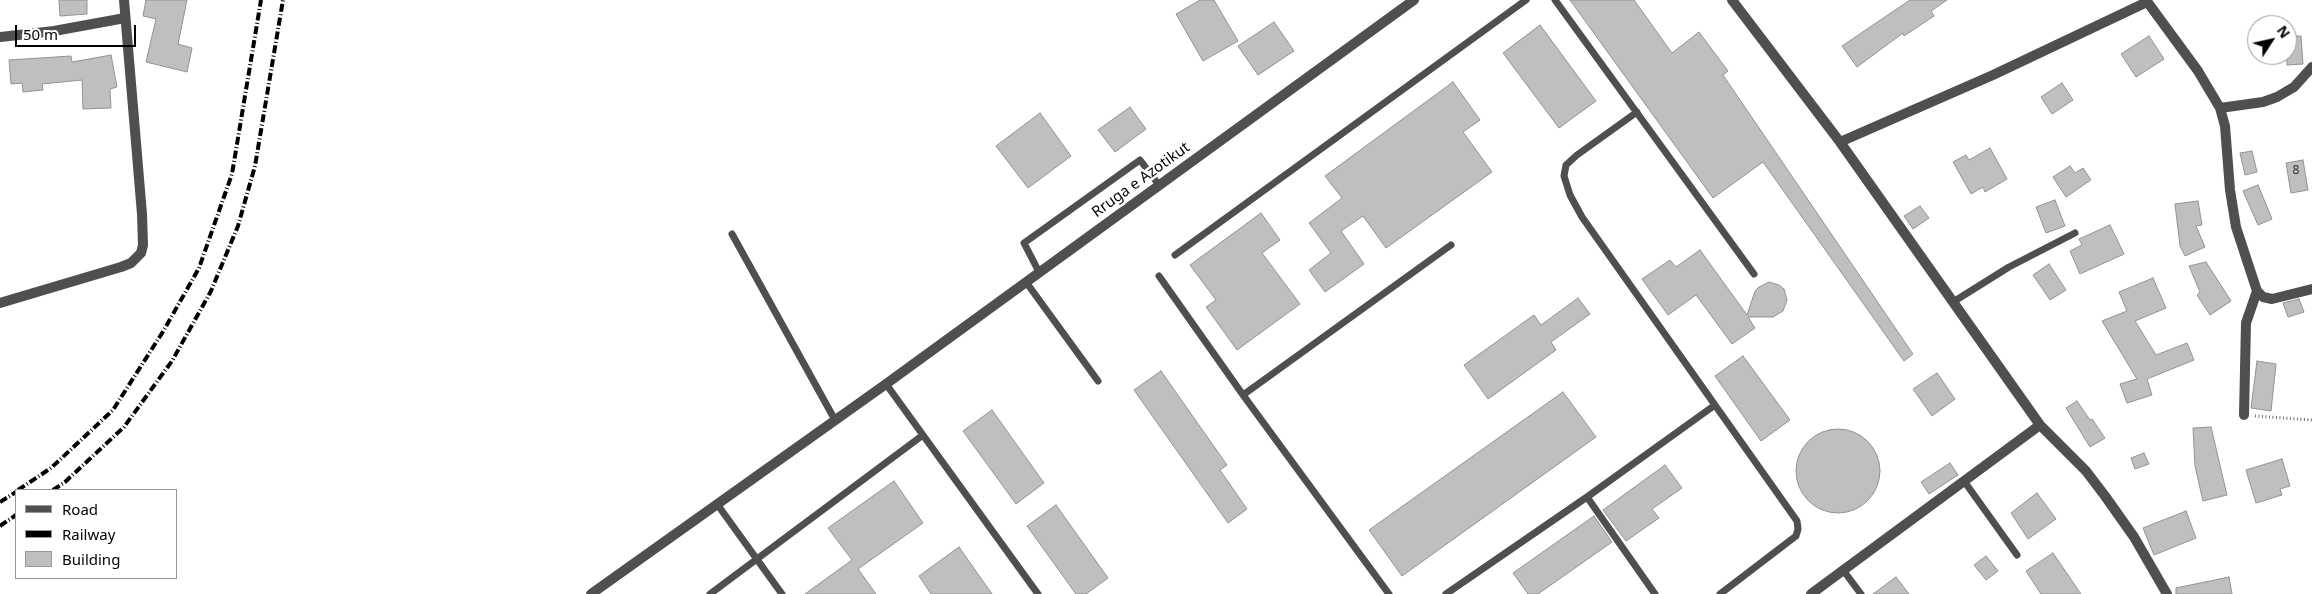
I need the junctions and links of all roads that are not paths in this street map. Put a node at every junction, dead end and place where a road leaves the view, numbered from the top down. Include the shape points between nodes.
1 (124, 0) edge
2 (1414, 0) edge
3 (1526, 0) edge
4 (1555, 0) edge
5 (1732, 0) edge
6 (2146, 1) edge
7 (125, 18) junction
8 (0, 37) edge
9 (2312, 67) edge
10 (2220, 108) junction
11 (1637, 112) junction
12 (1840, 142) junction
13 (1159, 185) junction
14 (2074, 233) dead end
15 (732, 234) dead end
16 (1451, 245) dead end
17 (1175, 255) dead end
18 (1039, 272) junction
19 (1754, 274) dead end
20 (1159, 276) dead end
21 (1026, 282) junction
22 (2312, 289) edge
23 (2257, 291) junction
24 (1953, 302) junction
25 (0, 303) edge
26 (1098, 381) dead end
27 (886, 384) junction
28 (1243, 395) junction
29 (1715, 405) junction
30 (2244, 415) road end
31 (835, 420) junction
32 (2040, 425) junction
33 (923, 435) junction
34 (1964, 481) junction
35 (1587, 497) junction
36 (717, 504) junction
37 (2017, 555) dead end
38 (756, 559) junction
39 (1843, 570) junction
40 (591, 594) edge
41 (710, 594) edge
42 (782, 594) edge
43 (1038, 594) edge
44 (1389, 594) edge
45 (1446, 594) edge
46 (1655, 594) edge
47 (1720, 594) edge
48 (1811, 594) edge
49 (1860, 594) edge
50 (2167, 594) edge

1 - 7 street
2 - 13 street, Rruga e Azotikut
3 - 17 lane
4 - 11 lane
5 - 12 street
6 - 10 street via 2203,78
6 - 12 street via 1993,75
7 - 8 street
7 - 25 street via 142,214 141,253 131,263
9 - 10 street via 2294,87 2277,97
10 - 23 street via 2225,126 2236,227
11 - 19 lane
11 - 29 lane via 1577,155 1566,165 1564,176 1582,217
12 - 24 street
13 - 18 street, Rruga e Azotikut
13 - 18 lane via 1140,160 1024,243
14 - 24 lane via 2009,267
15 - 31 lane
16 - 28 lane
18 - 21 street, Rruga e Azotikut
20 - 28 lane
21 - 26 lane
21 - 27 street, Rruga e Azotikut
22 - 23 street via 2272,299 2263,298
23 - 30 street via 2246,323
24 - 32 street
27 - 31 street, Rruga e Azotikut
27 - 33 lane
28 - 44 lane
29 - 35 lane
29 - 47 lane via 1788,506 1798,529 1796,536
31 - 36 street, Rruga e Azotikut
32 - 34 street
32 - 50 street via 2086,471 2105,496 2134,537
33 - 38 lane
33 - 43 lane
34 - 37 lane
34 - 39 street
35 - 45 lane
35 - 46 lane
36 - 38 lane
36 - 40 street, Rruga e Azotikut
38 - 41 lane
38 - 42 lane
39 - 48 street
39 - 49 lane

